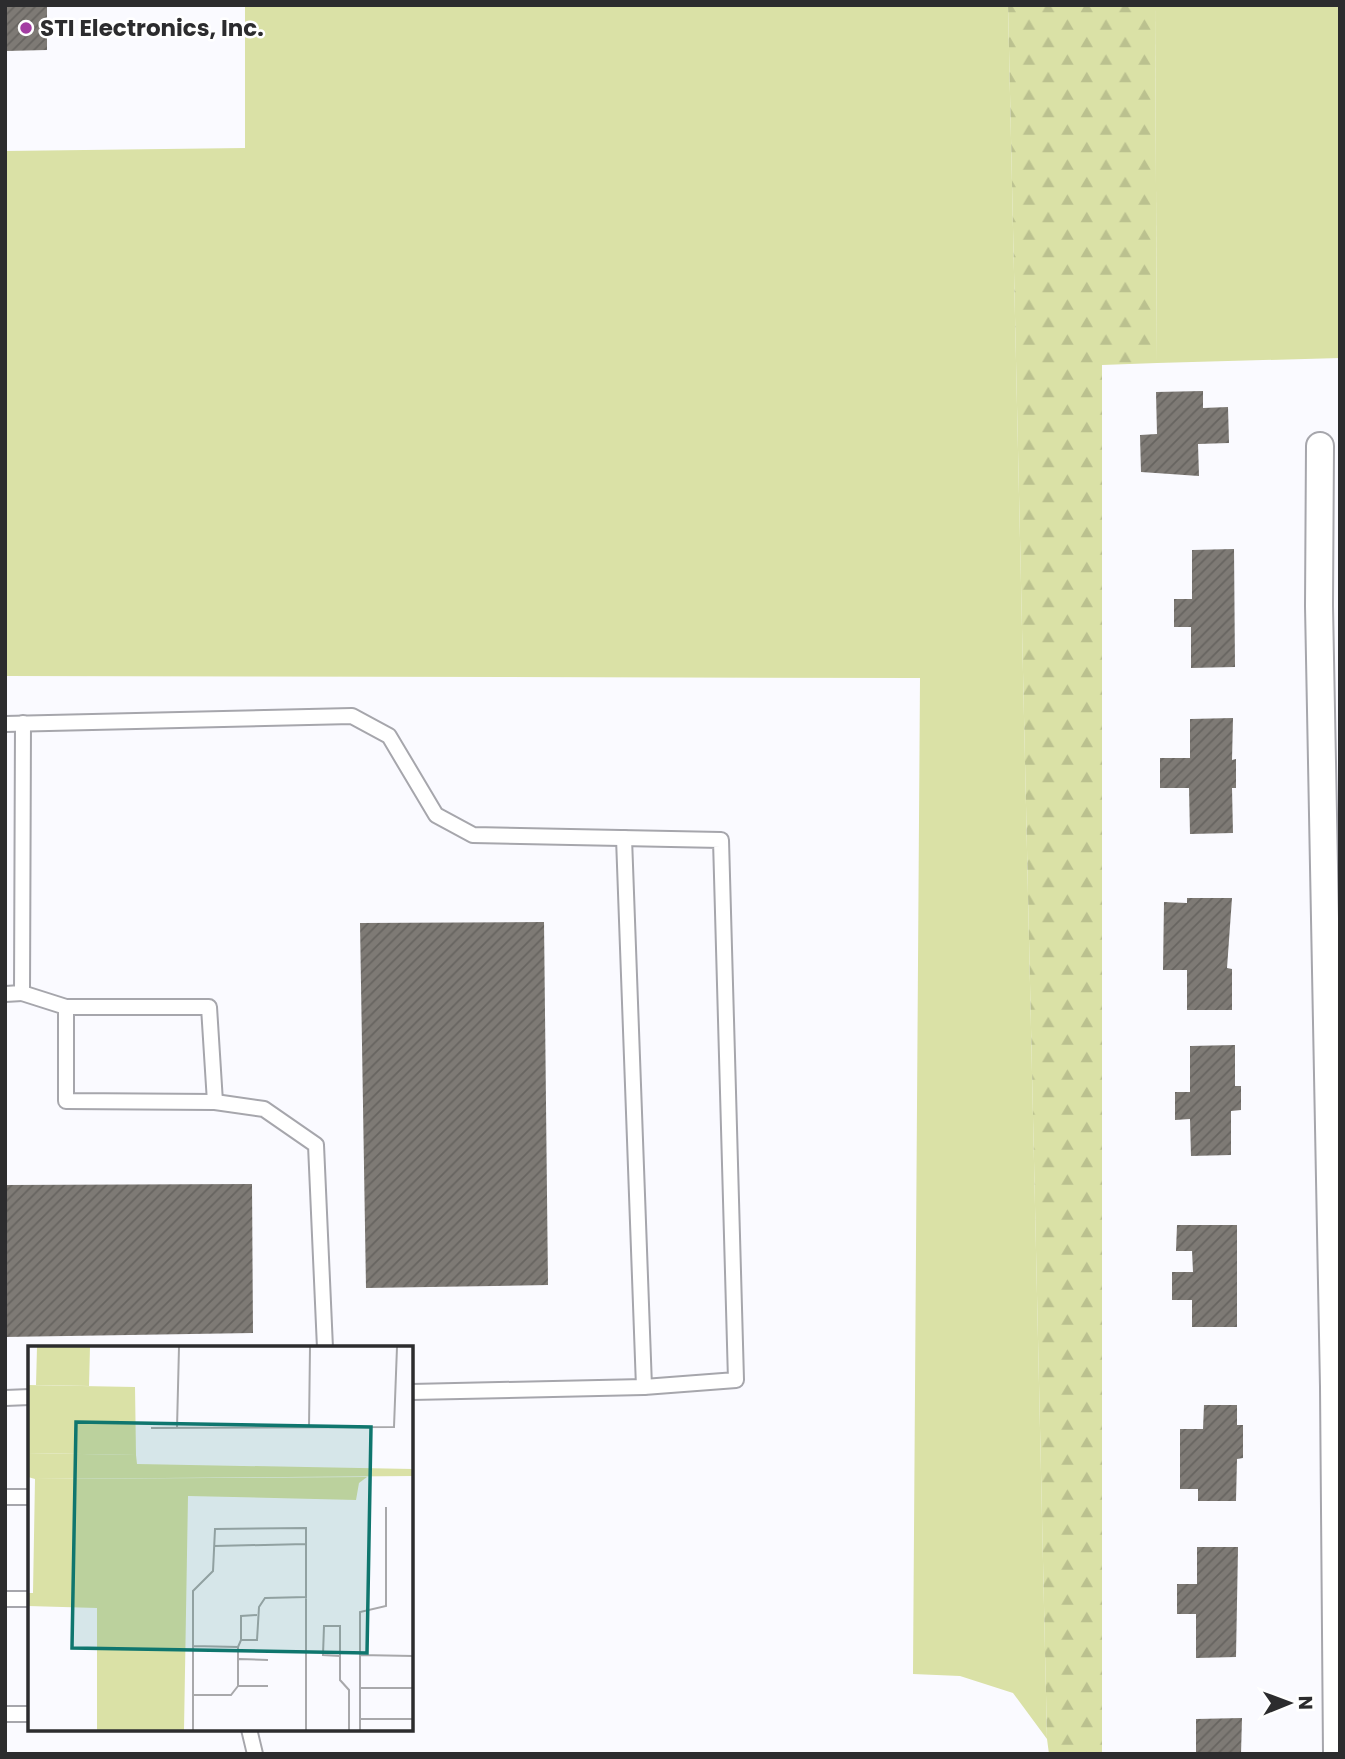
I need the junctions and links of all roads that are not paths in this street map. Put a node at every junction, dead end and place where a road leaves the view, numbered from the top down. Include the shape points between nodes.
1 (1320, 446) dead end
2 (1329, 606) edge
3 (23, 723) junction
4 (5, 724) edge
5 (624, 838) junction
6 (22, 993) junction
7 (5, 994) edge
8 (66, 1007) junction
9 (215, 1102) junction
10 (325, 1346) edge
11 (644, 1387) junction
12 (1337, 1387) edge
13 (413, 1392) edge
14 (28, 1397) edge
15 (5, 1398) edge
16 (5, 1497) edge
17 (28, 1497) edge
18 (5, 1599) edge
19 (28, 1599) edge
20 (5, 1714) edge
21 (28, 1714) edge
22 (249, 1731) edge
23 (255, 1754) edge
24 (1337, 1754) edge

1 - 2 street
2 - 12 street
3 - 4 lane
3 - 5 lane via 352,716 388,736 436,815 473,835
3 - 6 lane
5 - 11 lane
5 - 11 lane via 721,840 736,1380
6 - 7 lane
6 - 8 lane
8 - 9 lane via 209,1007
8 - 9 lane via 66,1101
9 - 10 lane via 264,1109 316,1144
11 - 13 lane
12 - 24 street
14 - 15 lane
16 - 17 lane
18 - 19 lane
20 - 21 lane
22 - 23 lane

